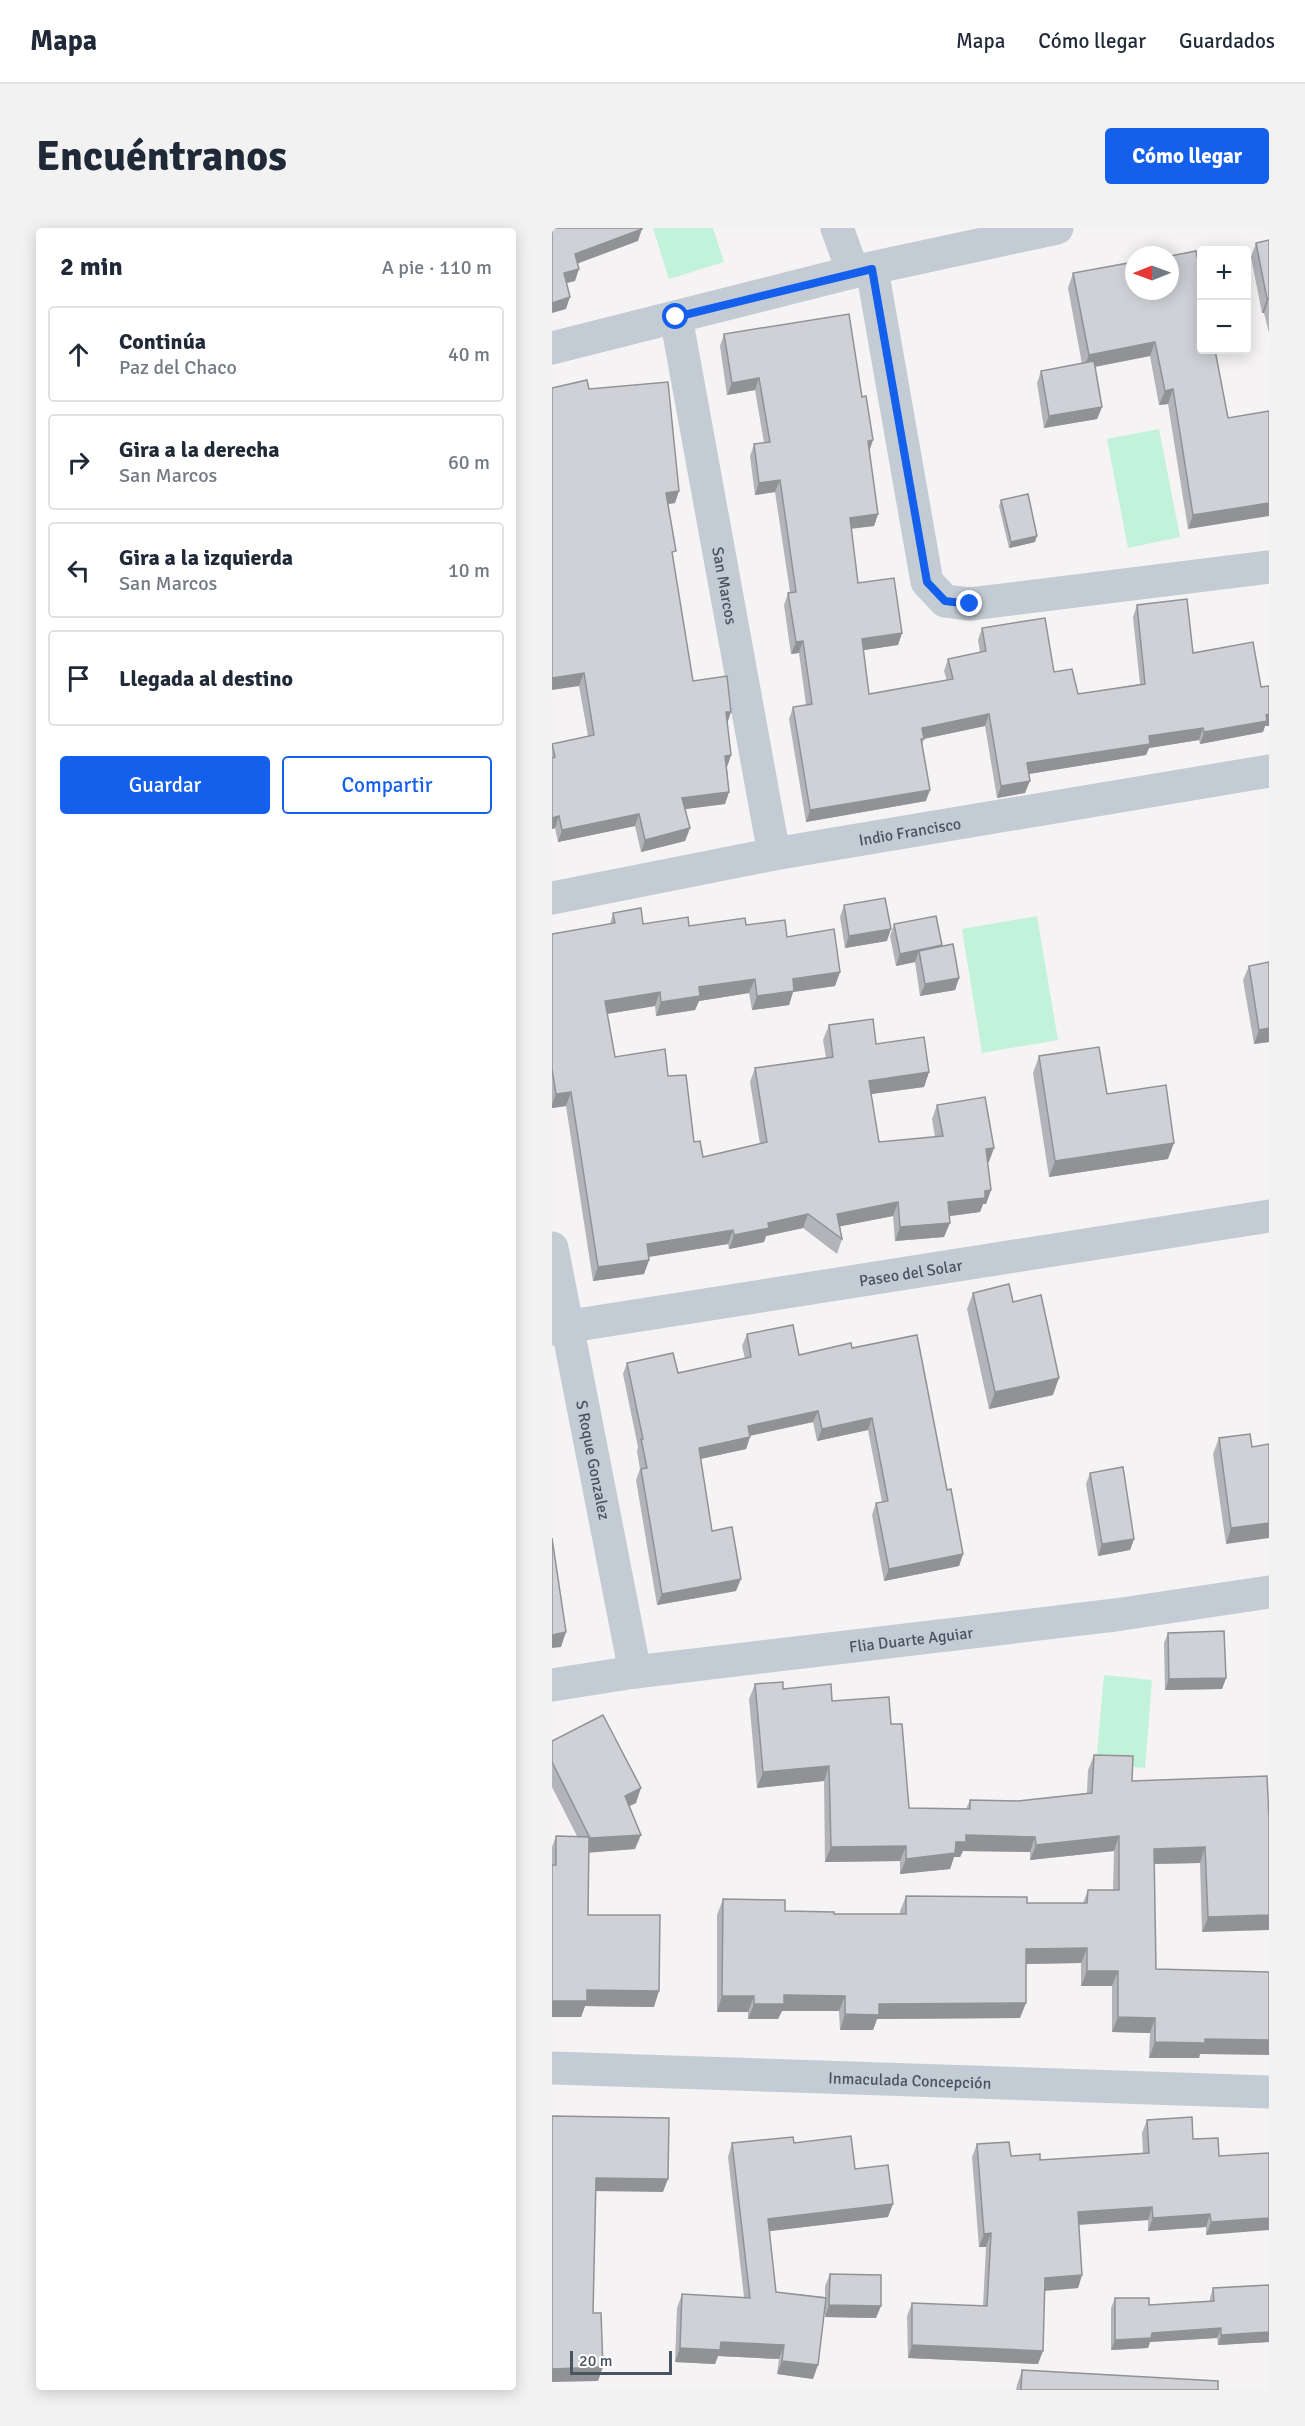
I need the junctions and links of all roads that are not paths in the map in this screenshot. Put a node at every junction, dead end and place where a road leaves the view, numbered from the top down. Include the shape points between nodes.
1 (837, 228) edge
2 (1057, 228) edge
3 (862, 270) junction
4 (676, 317) junction
5 (552, 348) edge
6 (1269, 567) edge
7 (1269, 771) edge
8 (774, 854) junction
9 (552, 898) edge
10 (1269, 1216) edge
11 (552, 1248) edge
12 (560, 1327) edge
13 (1269, 1592) edge
14 (636, 1672) junction
15 (552, 1685) edge
16 (552, 2068) edge
17 (1269, 2092) edge

1 - 3 street
2 - 3 street
3 - 4 street
3 - 6 street via 927,582 945,601 970,604
4 - 5 street
4 - 8 street, San Marcos
7 - 8 street, Indio Francisco
8 - 9 street, Indio Francisco
10 - 12 street, Paseo del Solar
11 - 12 street, S Roque Gonzalez
12 - 14 street, S Roque Gonzalez
13 - 14 street, Flia Duarte Aguiar via 1115,1616
14 - 15 street, Flia Duarte Aguiar
16 - 17 street, Inmaculada Concepción

